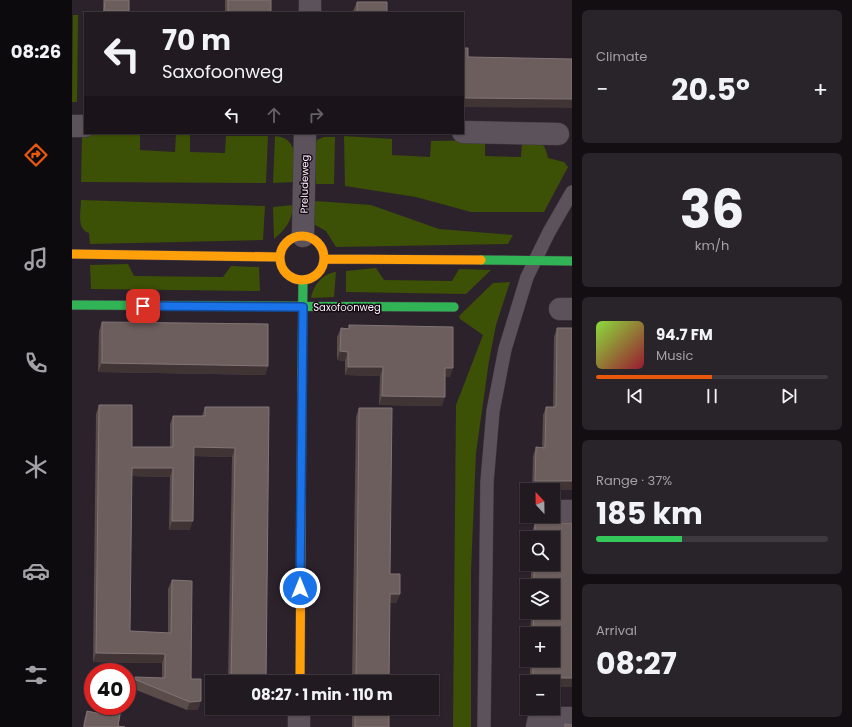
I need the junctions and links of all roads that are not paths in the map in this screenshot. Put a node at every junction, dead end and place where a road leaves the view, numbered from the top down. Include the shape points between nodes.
1 (310, 0) edge
2 (310, 12) edge
3 (72, 126) edge
4 (84, 126) edge
5 (464, 132) edge
6 (305, 134) edge
7 (558, 134) dead end
8 (572, 192) edge
9 (303, 236) junction
10 (72, 254) edge
11 (280, 257) junction
12 (325, 259) junction
13 (537, 260) junction
14 (572, 260) edge
15 (303, 280) junction
16 (72, 305) edge
17 (303, 307) junction
18 (454, 307) dead end
19 (560, 511) edge
20 (572, 511) edge
21 (300, 675) edge
22 (300, 715) edge
23 (572, 718) edge
24 (299, 727) edge
25 (484, 727) edge
26 (537, 727) edge

1 - 2 street
3 - 4 street
5 - 7 street
6 - 9 street, Preludeweg
8 - 13 lane via 549,232
9 - 11 street via 294,237 286,243
9 - 12 street via 319,243
10 - 11 street
11 - 15 street via 285,271 293,278
12 - 13 street
12 - 15 street via 318,274
13 - 14 street
13 - 25 lane via 527,277 505,349 493,411 487,482
15 - 17 street
16 - 17 street, Saxofoonweg
17 - 18 street, Saxofoonweg
17 - 21 street
19 - 20 street
22 - 24 street
23 - 26 street via 539,718

